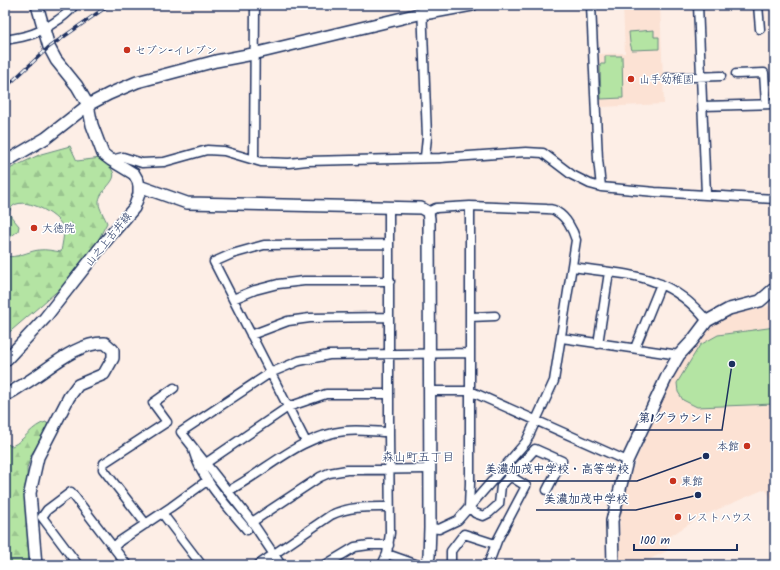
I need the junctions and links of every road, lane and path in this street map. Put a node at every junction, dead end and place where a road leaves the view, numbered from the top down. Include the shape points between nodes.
1 (37, 5) edge
2 (74, 5) edge
3 (255, 5) edge
4 (472, 5) edge
5 (591, 5) edge
6 (698, 5) edge
7 (758, 5) edge
8 (423, 9) edge
9 (760, 29) dead end
10 (44, 30) junction
11 (5, 40) edge
12 (253, 54) junction
13 (736, 74) dead end
14 (721, 76) dead end
15 (702, 77) junction
16 (667, 78) dead end
17 (766, 104) junction
18 (775, 104) edge
19 (88, 105) junction
20 (703, 106) junction
21 (426, 157) junction
22 (111, 160) junction
23 (254, 160) junction
24 (5, 162) edge
25 (139, 186) junction
26 (601, 187) junction
27 (706, 194) junction
28 (775, 198) edge
29 (470, 206) junction
30 (389, 208) junction
31 (428, 212) junction
32 (389, 244) junction
33 (572, 267) junction
34 (609, 272) junction
35 (390, 281) junction
36 (662, 284) junction
37 (775, 288) edge
38 (233, 299) junction
39 (495, 316) dead end
40 (389, 317) junction
41 (470, 317) junction
42 (706, 321) junction
43 (251, 335) junction
44 (562, 338) junction
45 (598, 344) junction
46 (634, 348) junction
47 (469, 353) junction
48 (389, 354) junction
49 (429, 354) junction
50 (678, 355) junction
51 (5, 361) edge
52 (270, 372) junction
53 (174, 388) dead end
54 (429, 391) junction
55 (470, 391) junction
56 (5, 394) edge
57 (389, 394) junction
58 (288, 407) junction
59 (537, 421) junction
60 (389, 432) junction
61 (306, 442) junction
62 (192, 447) junction
63 (627, 461) junction
64 (206, 463) junction
65 (390, 469) junction
66 (429, 469) junction
67 (510, 476) junction
68 (208, 480) junction
69 (547, 490) dead end
70 (228, 491) junction
71 (390, 507) junction
72 (469, 507) junction
73 (162, 513) junction
74 (252, 522) junction
75 (146, 524) junction
76 (430, 528) junction
77 (247, 530) dead end
78 (496, 544) junction
79 (389, 545) junction
80 (114, 547) junction
81 (273, 554) junction
82 (387, 554) junction
83 (200, 563) dead end
84 (36, 565) edge
85 (77, 565) edge
86 (127, 565) edge
87 (258, 565) edge
88 (281, 565) edge
89 (325, 565) edge
90 (382, 565) edge
91 (418, 565) edge
92 (427, 565) edge
93 (451, 565) edge
94 (488, 565) edge
95 (613, 565) edge

1 - 10 street
2 - 10 street via 71,11
3 - 12 street
4 - 8 street via 428,13
5 - 26 street
6 - 15 street
7 - 9 street
8 - 12 street
8 - 21 street
10 - 11 street via 30,36
10 - 19 street via 56,60 77,86
12 - 19 street via 137,82
12 - 23 street
13 - 17 street via 764,73
14 - 15 street
15 - 16 street
15 - 20 street
17 - 18 street
17 - 20 street
19 - 22 street via 92,125 103,154
19 - 24 street via 46,138
20 - 27 street
21 - 23 street via 289,163
21 - 26 street via 543,153 572,175
22 - 23 street via 123,157 142,163 164,162 206,150 224,151
22 - 25 street via 134,174
25 - 30 street via 187,203
25 - 51 street, 山之上古井線 via 134,208 45,318
26 - 27 street
27 - 28 street
29 - 31 street via 436,208
29 - 33 street via 547,209 557,212 566,221 576,240
29 - 41 street
30 - 31 street via 421,208
30 - 32 street
31 - 49 street
32 - 35 street
32 - 38 street via 264,245 232,254 214,262
33 - 34 street
33 - 44 street
34 - 36 street via 633,275
34 - 45 street
35 - 38 street via 304,281 278,284
35 - 40 street
36 - 42 street via 683,296
36 - 46 street
37 - 42 street via 760,301 729,309
38 - 43 street
39 - 41 street
40 - 43 street via 310,318 288,321
40 - 48 street
41 - 47 street
42 - 50 street
43 - 52 street
44 - 45 street
44 - 59 street via 554,382
45 - 46 street
46 - 50 street
47 - 49 street
47 - 55 street
48 - 49 street
48 - 52 street via 318,356
48 - 57 street
49 - 54 street
50 - 63 street
52 - 58 street
52 - 62 street via 181,432
53 - 75 street via 153,403 167,422 104,463 103,469
54 - 55 street
54 - 66 street
55 - 59 street
55 - 72 street
56 - 84 street via 86,345 105,343 113,350 113,358 104,374 78,385 38,457 30,493
57 - 58 street via 326,394
57 - 60 street
58 - 61 street
58 - 64 street
59 - 63 street
59 - 72 street via 526,442
60 - 61 street via 347,431 316,437
60 - 65 street
61 - 70 street
62 - 64 street
62 - 68 street via 195,458
63 - 95 street via 612,521
64 - 70 street
65 - 66 street
65 - 71 street
65 - 74 street via 329,473
66 - 76 street
67 - 69 street via 535,449 562,461
67 - 72 street via 501,486 499,504 489,513 483,516 475,514
67 - 78 street via 526,486
68 - 73 street
68 - 77 street
70 - 74 street
71 - 79 street
71 - 81 street via 341,510
72 - 76 street via 458,520 439,529
73 - 75 street
73 - 83 street
74 - 81 street
75 - 80 street
76 - 92 street
78 - 93 street via 464,534 451,551
78 - 94 street
79 - 82 street
79 - 89 street via 355,547
80 - 85 street via 71,492 47,510 42,517
80 - 86 street
81 - 87 street
81 - 88 street
82 - 90 street
82 - 91 street

